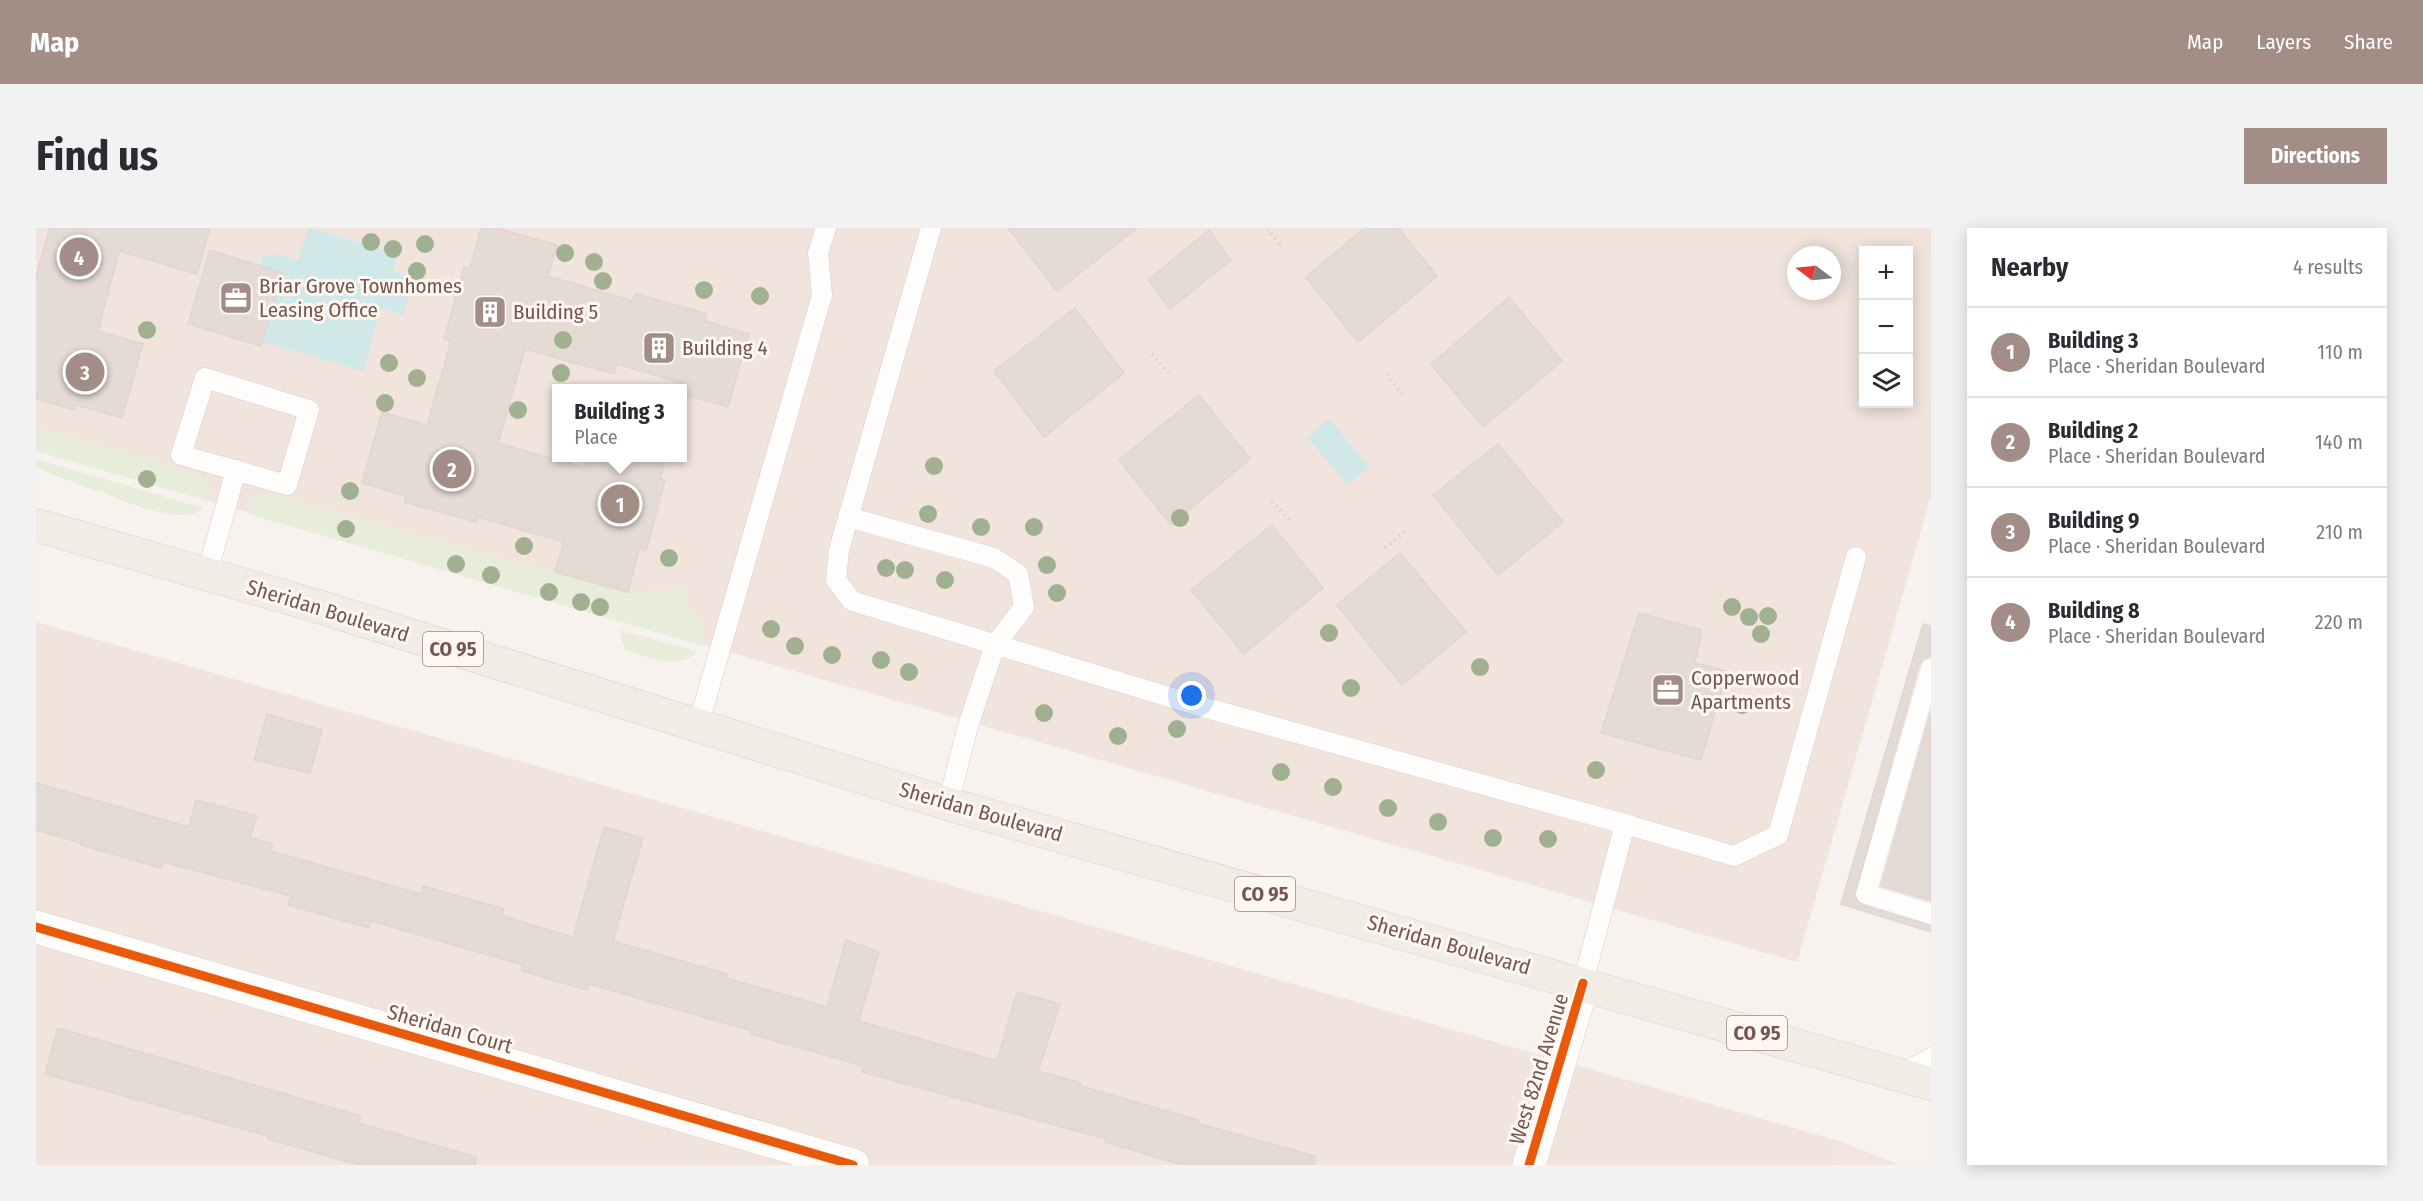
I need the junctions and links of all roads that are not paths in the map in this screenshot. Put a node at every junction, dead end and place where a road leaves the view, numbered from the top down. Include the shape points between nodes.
1 (826, 228) edge
2 (931, 228) edge
3 (236, 470) junction
4 (848, 517) junction
5 (36, 525) edge
6 (1856, 557) dead end
7 (207, 574) junction
8 (995, 645) junction
9 (1931, 668) edge
10 (698, 726) junction
11 (948, 804) junction
12 (1625, 824) junction
13 (1931, 915) edge
14 (36, 927) edge
15 (1583, 983) junction
16 (1931, 1058) edge
17 (1916, 1079) edge
18 (853, 1165) edge
19 (1529, 1165) edge

1 - 10 lane via 818,253 822,295
2 - 4 lane
3 - 3 lane via 181,455 205,378 309,410 287,485
3 - 7 lane
4 - 8 lane via 836,580 852,601
4 - 8 lane via 994,558 1018,574 1024,607
5 - 7 main road, Sheridan Boulevard / CO 95
6 - 12 lane via 1778,835 1734,856
7 - 10 main road, Sheridan Boulevard / CO 95
8 - 11 lane
8 - 12 lane
9 - 13 lane via 1866,894
10 - 11 main road, Sheridan Boulevard / CO 95
11 - 15 main road, Sheridan Boulevard / CO 95
12 - 15 lane
14 - 18 street, Sheridan Court
15 - 17 main road, Sheridan Boulevard / CO 95
15 - 19 street, West 82nd Avenue
16 - 17 lane

